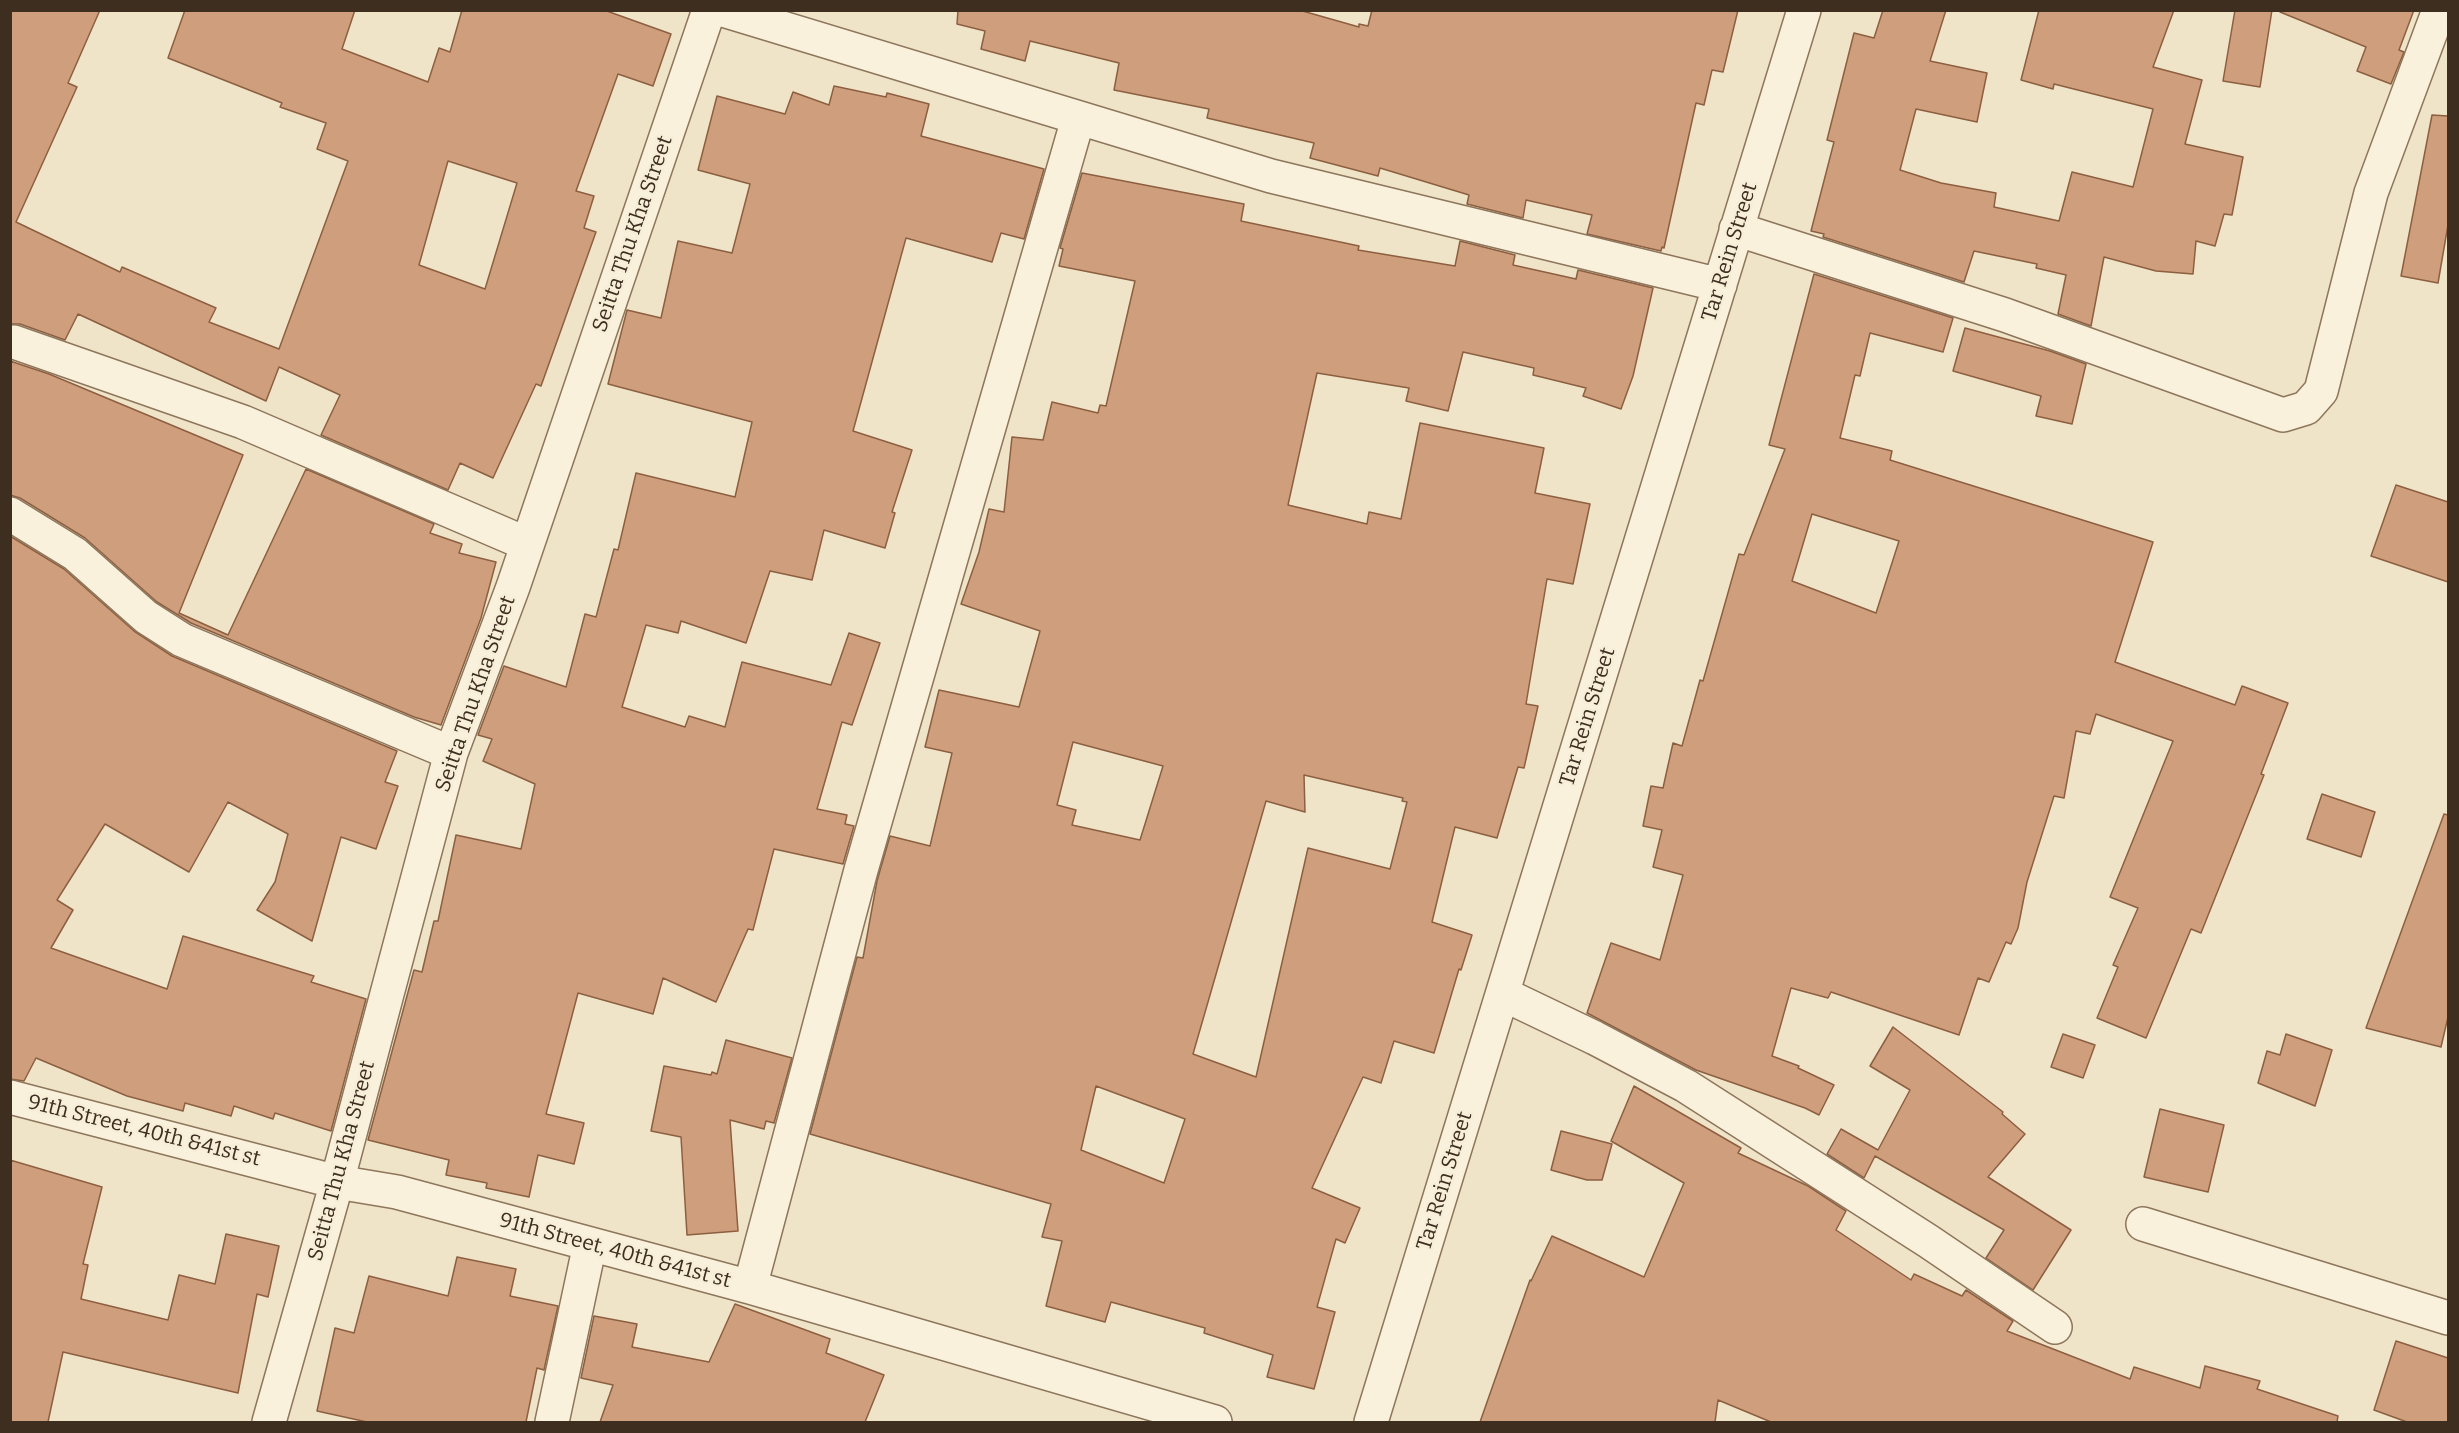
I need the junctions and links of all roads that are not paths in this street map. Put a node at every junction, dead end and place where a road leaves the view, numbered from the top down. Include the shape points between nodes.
1 (709, 10) edge
2 (723, 10) edge
3 (1804, 10) edge
4 (2439, 10) edge
5 (1078, 119) junction
6 (1736, 229) junction
7 (1720, 285) junction
8 (14, 342) dead end
9 (10, 514) edge
10 (527, 544) junction
11 (451, 753) junction
12 (1503, 994) junction
13 (10, 1097) edge
14 (338, 1182) junction
15 (2143, 1224) dead end
16 (590, 1244) junction
17 (750, 1287) junction
18 (2448, 1318) edge
19 (2055, 1327) dead end
20 (269, 1422) edge
21 (552, 1422) edge
22 (1215, 1422) edge
23 (1371, 1422) edge

1 - 10 street, Seitta Thu Kha Street
2 - 5 street
3 - 6 street, Tar Rein Street
4 - 6 street via 2371,193 2321,391 2306,408 2283,415 2005,315
5 - 7 street via 1283,179
5 - 17 street via 861,870
6 - 7 street, Tar Rein Street
7 - 12 street, Tar Rein Street
8 - 10 street via 243,422
9 - 11 street via 75,554 146,617 183,640
10 - 11 street, Seitta Thu Kha Street
11 - 14 street, Seitta Thu Kha Street
12 - 19 street via 1686,1086
12 - 23 street, Tar Rein Street
13 - 14 street, 91th Street, 40th &41st st
14 - 16 street, 91th Street, 40th &41st st via 397,1192
14 - 20 street, Seitta Thu Kha Street
15 - 18 street
16 - 17 street, 91th Street, 40th &41st st
16 - 21 street
17 - 22 street, 91th Street, 40th &41st st

